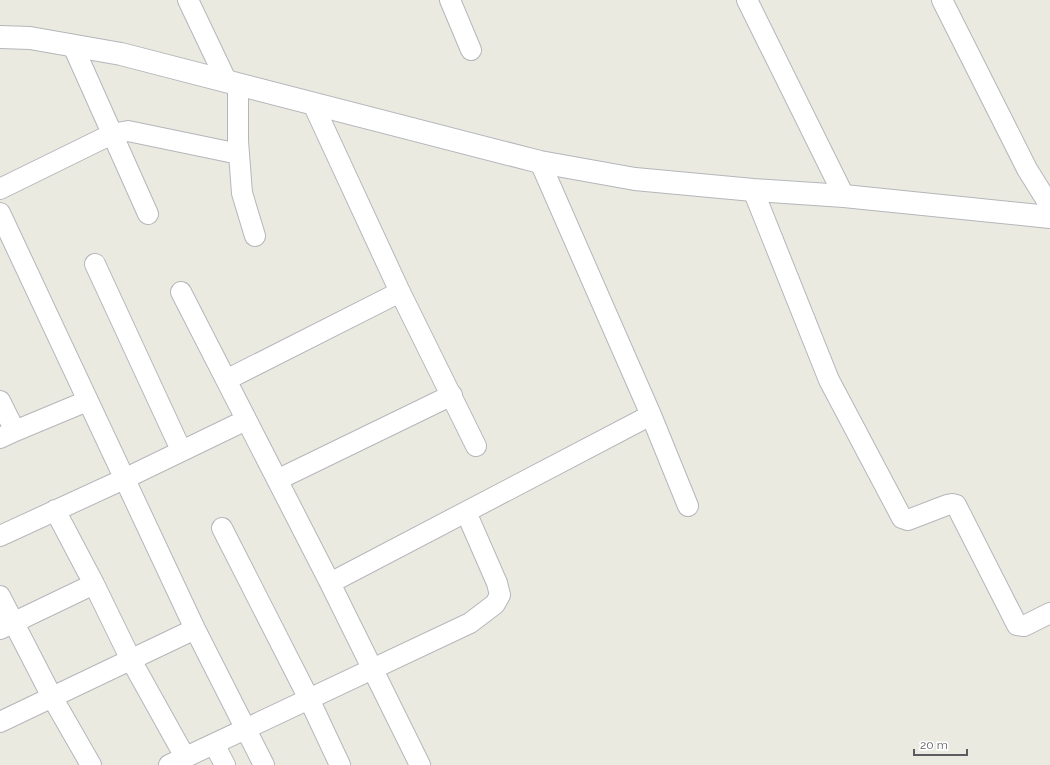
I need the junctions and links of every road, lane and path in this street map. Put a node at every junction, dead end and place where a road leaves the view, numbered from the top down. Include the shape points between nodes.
1 (188, 0) edge
2 (450, 0) edge
3 (747, 0) edge
4 (942, 0) edge
5 (0, 37) edge
6 (73, 46) junction
7 (472, 50) dead end
8 (233, 83) junction
9 (313, 104) junction
10 (112, 134) junction
11 (239, 154) junction
12 (540, 162) junction
13 (0, 189) edge
14 (753, 190) junction
15 (844, 196) junction
16 (1050, 206) edge
17 (0, 213) edge
18 (148, 214) dead end
19 (1050, 217) edge
20 (256, 236) dead end
21 (95, 264) dead end
22 (181, 292) dead end
23 (400, 292) junction
24 (226, 380) junction
25 (452, 395) junction
26 (0, 401) edge
27 (87, 402) junction
28 (651, 415) junction
29 (246, 420) junction
30 (8, 435) edge
31 (476, 446) dead end
32 (182, 450) junction
33 (124, 479) junction
34 (277, 480) junction
35 (688, 506) dead end
36 (55, 510) junction
37 (466, 512) junction
38 (222, 528) dead end
39 (0, 536) edge
40 (330, 583) junction
41 (94, 584) junction
42 (0, 596) edge
43 (1050, 613) edge
44 (6, 625) edge
45 (195, 629) junction
46 (131, 660) junction
47 (371, 669) junction
48 (52, 697) junction
49 (309, 699) junction
50 (0, 722) edge
51 (245, 729) junction
52 (214, 744) junction
53 (177, 761) edge
54 (91, 765) edge
55 (225, 765) edge
56 (264, 765) edge
57 (340, 765) edge
58 (420, 765) edge

1 - 8 street
2 - 7 street
3 - 15 street
4 - 16 street via 1027,169
5 - 6 street via 30,38
6 - 8 street via 121,54
6 - 10 street
8 - 9 street
8 - 11 street
9 - 12 street
9 - 23 street
10 - 11 street via 128,132
10 - 13 street
10 - 18 street
11 - 20 street via 242,193
12 - 14 street via 635,179
12 - 28 street
14 - 15 street
14 - 43 street via 830,380 902,518 908,520 947,505 956,505 1017,625 1024,626
15 - 19 street
17 - 27 street
21 - 32 street
22 - 24 street
23 - 24 street
23 - 25 street
24 - 29 street
25 - 31 street
25 - 34 street
26 - 30 street
27 - 30 street
27 - 33 street
28 - 35 street
28 - 37 street
29 - 32 street
29 - 34 street
32 - 33 street
33 - 36 street
33 - 45 street
34 - 40 street
36 - 39 street
36 - 41 street
37 - 40 street
37 - 47 street via 497,583 500,595 495,604 470,623
38 - 49 street
40 - 47 street
41 - 44 street
41 - 46 street
42 - 44 street
44 - 48 street
45 - 46 street
45 - 51 street
46 - 48 street
46 - 53 street
47 - 49 street
47 - 58 street
48 - 50 street
48 - 54 street
49 - 51 street
49 - 57 street
51 - 52 street
51 - 56 street
52 - 53 street
52 - 55 street

